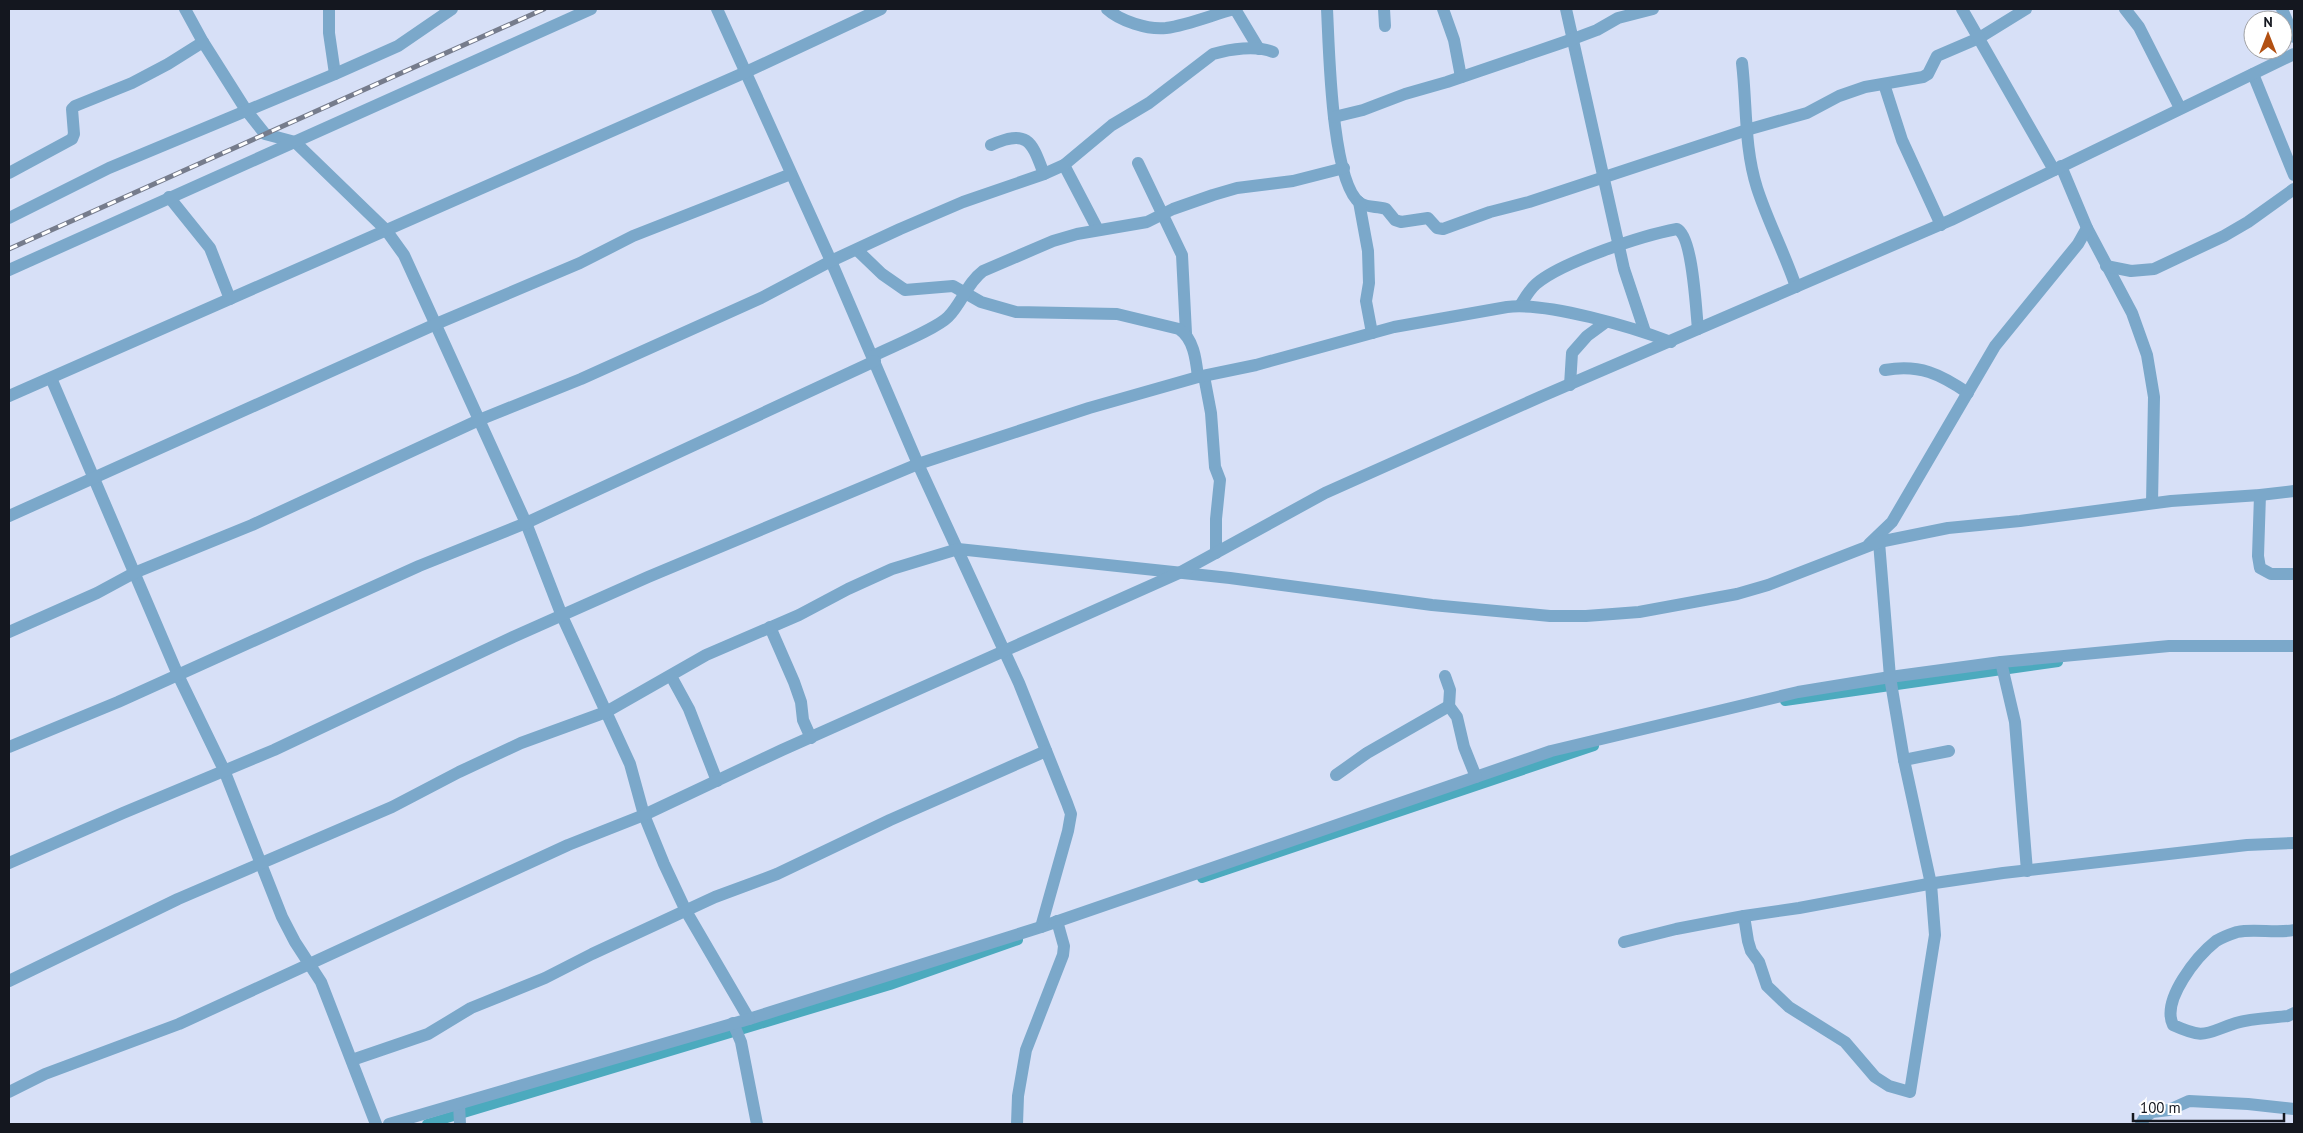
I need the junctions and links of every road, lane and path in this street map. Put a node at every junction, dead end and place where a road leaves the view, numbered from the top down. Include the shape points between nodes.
1 (185, 9) edge
2 (329, 9) edge
3 (452, 9) edge
4 (591, 9) edge
5 (717, 9) edge
6 (880, 9) edge
7 (1107, 9) edge
8 (1234, 9) edge
9 (1327, 9) edge
10 (1385, 9) edge
11 (1444, 9) edge
12 (1566, 9) edge
13 (1653, 9) edge
14 (1962, 9) edge
15 (2026, 9) edge
16 (2125, 9) edge
17 (2282, 9) edge
18 (1385, 26) dead end
19 (2294, 37) edge
20 (1979, 38) junction
21 (1573, 39) junction
22 (203, 42) junction
23 (1259, 49) junction
24 (1273, 52) dead end
25 (2294, 54) edge
26 (1742, 63) dead end
27 (746, 72) junction
28 (335, 74) junction
29 (2253, 74) junction
30 (1461, 77) junction
31 (1884, 84) junction
32 (2180, 108) junction
33 (246, 110) junction
34 (1334, 116) junction
35 (1746, 131) junction
36 (295, 142) junction
37 (991, 145) dead end
38 (1138, 163) dead end
39 (1064, 165) junction
40 (1344, 168) junction
41 (2058, 168) junction
42 (9, 174) edge
43 (791, 174) junction
44 (1044, 174) junction
45 (2294, 175) edge
46 (1604, 178) junction
47 (2294, 189) edge
48 (168, 197) junction
49 (1359, 202) junction
50 (1163, 215) junction
51 (9, 218) edge
52 (1942, 225) junction
53 (2087, 228) junction
54 (386, 230) junction
55 (1098, 230) junction
56 (1618, 246) junction
57 (856, 250) junction
58 (831, 261) junction
59 (2106, 266) junction
60 (9, 270) edge
61 (1796, 287) junction
62 (966, 292) junction
63 (230, 299) junction
64 (1520, 306) junction
65 (1606, 322) junction
66 (436, 324) junction
67 (1698, 329) junction
68 (1645, 332) junction
69 (1186, 333) junction
70 (1372, 333) junction
71 (1671, 342) junction
72 (874, 359) junction
73 (1885, 370) dead end
74 (1201, 377) junction
75 (51, 378) junction
76 (1570, 385) junction
77 (1968, 393) junction
78 (9, 396) edge
79 (479, 420) junction
80 (918, 464) junction
81 (94, 476) junction
82 (2294, 491) edge
83 (2260, 496) junction
84 (2152, 504) junction
85 (9, 516) edge
86 (526, 523) junction
87 (1873, 544) junction
88 (958, 549) junction
89 (1216, 552) junction
90 (134, 573) junction
91 (1179, 573) junction
92 (2294, 574) edge
93 (562, 616) junction
94 (770, 627) junction
95 (9, 632) edge
96 (2294, 646) edge
97 (1004, 651) junction
98 (2001, 662) junction
99 (178, 675) junction
100 (671, 676) junction
101 (1446, 676) dead end
102 (1890, 677) junction
103 (1449, 706) junction
104 (606, 712) junction
105 (811, 738) junction
106 (9, 747) edge
107 (1046, 751) junction
108 (1948, 751) dead end
109 (1904, 760) junction
110 (224, 770) junction
111 (1336, 776) dead end
112 (1476, 777) junction
113 (717, 781) junction
114 (644, 815) junction
115 (2294, 843) edge
116 (259, 863) junction
117 (9, 864) edge
118 (2027, 871) junction
119 (1931, 884) junction
120 (686, 911) junction
121 (1744, 916) junction
122 (1058, 921) junction
123 (1041, 927) junction
124 (2294, 930) edge
125 (1624, 942) dead end
126 (310, 964) junction
127 (9, 981) edge
128 (2294, 1013) edge
129 (748, 1020) junction
130 (733, 1023) junction
131 (352, 1060) junction
132 (9, 1092) edge
133 (459, 1104) junction
134 (2294, 1109) edge
135 (376, 1124) edge
136 (388, 1124) edge
137 (460, 1124) edge
138 (757, 1124) edge
139 (1017, 1124) edge
140 (2141, 1124) edge

1 - 22 street
2 - 28 street
3 - 28 street via 398,46
4 - 36 street
5 - 27 street
6 - 27 street
7 - 8 street via 1133,22 1165,28
8 - 23 street
9 - 34 street
10 - 18 street
11 - 30 street
12 - 21 street
13 - 21 street via 1618,18
14 - 20 street
15 - 20 street
16 - 32 street via 2139,27
17 - 19 street
20 - 31 street via 1937,56 1923,77
20 - 41 street
21 - 30 street
21 - 46 street
22 - 33 street
22 - 42 street via 132,83 75,106 72,110 72,139
23 - 24 street
23 - 39 street via 1213,54 1149,103 1112,125
25 - 29 street
26 - 35 street
27 - 43 street
27 - 54 street
28 - 33 street
29 - 32 street
29 - 45 street
30 - 34 street via 1363,110
31 - 35 street via 1839,96 1807,114
31 - 52 street via 1914,169
32 - 41 street
33 - 36 street via 265,134
33 - 51 street via 109,168
34 - 40 street
35 - 46 street
35 - 61 street via 1757,187
36 - 48 street
36 - 54 street
37 - 44 street via 1010,138 1026,139 1032,145
38 - 50 street
39 - 44 street
39 - 55 street
40 - 49 street
40 - 50 street via 1292,181 1238,188 1193,201
41 - 52 street
41 - 53 street
43 - 58 street
43 - 66 street via 633,236 580,263
44 - 57 street via 963,202
46 - 49 street via 1490,212 1443,230 1437,228 1431,219 1401,222 1386,209
46 - 56 street
47 - 59 street via 2224,236 2154,269 2131,271
48 - 60 street
48 - 63 street via 210,248
49 - 70 street via 1368,250 1366,301
50 - 55 street via 1142,224
50 - 69 street via 1182,255
52 - 61 street
53 - 59 street
53 - 77 street via 2078,244 1995,346
54 - 63 street
54 - 66 street via 404,254
55 - 62 street via 1053,241 992,266 975,277
56 - 64 street via 1550,273 1535,285
56 - 67 street via 1672,230 1681,231 1686,241
56 - 68 street
57 - 58 street
57 - 62 street via 905,290 953,286
58 - 72 street
58 - 79 street via 761,298 581,380
59 - 84 street via 2132,313 2147,355 2154,396
61 - 67 street
62 - 69 street via 981,302 1016,312 1117,314 1164,324
62 - 72 street via 944,321
63 - 75 street
64 - 65 street
64 - 70 street
65 - 68 street
65 - 76 street via 1572,353
66 - 79 street
66 - 81 street
67 - 71 street
68 - 71 street
69 - 74 street
70 - 74 street
71 - 76 street
72 - 80 street
72 - 86 street
73 - 77 street via 1906,368 1932,372
74 - 80 street via 1089,408
74 - 89 street via 1211,413 1220,480
75 - 78 street
75 - 81 street
76 - 89 street via 1325,493
77 - 87 street via 1892,522
79 - 86 street
79 - 90 street via 252,524
80 - 88 street
80 - 93 street
81 - 85 street
81 - 90 street
82 - 83 street
83 - 84 street
83 - 92 street via 2260,568 2271,574
84 - 87 street via 1948,528
86 - 93 street
86 - 99 street via 419,566
87 - 91 street via 1738,594 1639,612 1586,616 1550,616 1432,605
87 - 102 street
88 - 91 street
88 - 94 street via 892,569
88 - 97 street
89 - 91 street
90 - 95 street
90 - 99 street
91 - 97 street
93 - 104 street
93 - 110 street via 345,718
94 - 100 street via 706,655
94 - 105 street via 794,682
96 - 98 street via 2169,646
97 - 105 street
97 - 107 street
98 - 102 street
98 - 118 street via 2015,722
99 - 106 street
99 - 110 street
100 - 104 street
100 - 113 street
101 - 103 street via 1450,690
102 - 109 street
102 - 112 street via 1798,692 1626,732 1551,751
103 - 111 street via 1367,753
103 - 112 street via 1457,717
104 - 114 street via 630,764
104 - 116 street via 520,743 392,807
105 - 113 street
107 - 120 street via 777,874
107 - 123 street via 1071,814
108 - 109 street
109 - 119 street
110 - 116 street
110 - 117 street
112 - 122 street
113 - 114 street
114 - 120 street
114 - 126 street via 568,845
115 - 118 street via 2247,845
116 - 126 street via 282,917
116 - 127 street
118 - 119 street
119 - 121 street
119 - 121 street via 1935,935 1910,1092 1889,1086 1875,1077 1845,1042 1789,1007 1773,993 1767,986 1760,962 1751,950
120 - 129 street
120 - 131 street via 545,978 471,1008 428,1034
121 - 125 street via 1676,928
122 - 123 street
122 - 139 street via 1063,955 1026,1050
123 - 129 street
124 - 128 street via 2251,930 2217,940 2184,977 2170,1020 2173,1026 2199,1034
126 - 131 street via 324,988
126 - 132 street via 179,1024 45,1074
129 - 130 street
130 - 133 street
130 - 138 street via 742,1042
131 - 135 street
133 - 136 street
133 - 137 street
134 - 140 street via 2189,1101 2169,1110 2152,1112

